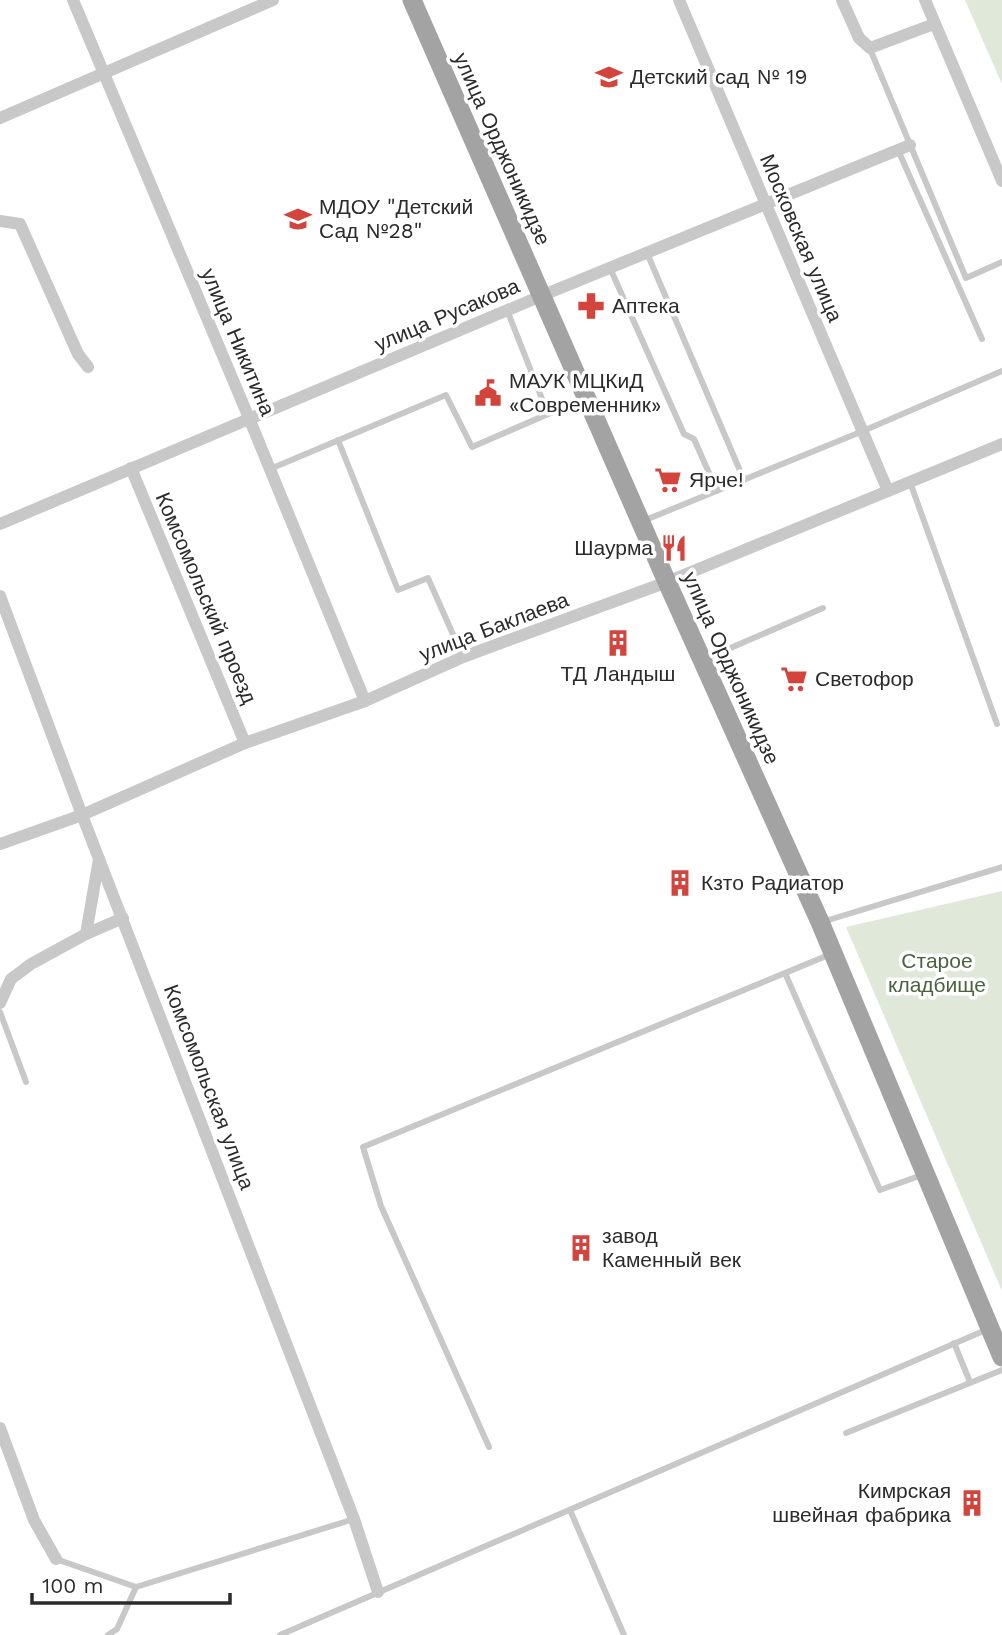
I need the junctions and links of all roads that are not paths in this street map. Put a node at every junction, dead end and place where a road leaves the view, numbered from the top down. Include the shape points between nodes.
1 (73, 0) edge
2 (273, 0) edge
3 (412, 0) edge
4 (678, 0) edge
5 (842, 0) edge
6 (925, 0) edge
7 (934, 23) junction
8 (870, 48) junction
9 (104, 74) junction
10 (0, 118) edge
11 (904, 148) junction
12 (1002, 181) edge
13 (765, 205) junction
14 (0, 221) edge
15 (647, 253) junction
16 (1002, 262) edge
17 (610, 268) junction
18 (541, 296) junction
19 (507, 310) junction
20 (982, 339) dead end
21 (88, 367) dead end
22 (1002, 371) edge
23 (587, 398) junction
24 (548, 414) junction
25 (249, 418) junction
26 (863, 431) junction
27 (338, 440) junction
28 (1002, 444) edge
29 (131, 468) junction
30 (270, 469) junction
31 (744, 480) junction
32 (910, 482) junction
33 (717, 491) junction
34 (888, 491) junction
35 (642, 522) junction
36 (0, 524) edge
37 (667, 582) junction
38 (0, 596) edge
39 (823, 608) dead end
40 (463, 657) junction
41 (703, 660) junction
42 (365, 701) junction
43 (998, 724) dead end
44 (245, 743) junction
45 (82, 815) junction
46 (0, 844) edge
47 (100, 859) junction
48 (1002, 867) edge
49 (123, 918) junction
50 (820, 922) junction
51 (86, 934) junction
52 (832, 953) junction
53 (785, 973) junction
54 (0, 1003) edge
55 (0, 1012) edge
56 (26, 1082) dead end
57 (925, 1174) junction
58 (990, 1328) junction
59 (954, 1343) junction
60 (1002, 1357) edge
61 (1002, 1370) edge
62 (970, 1382) junction
63 (0, 1428) edge
64 (846, 1433) dead end
65 (489, 1447) dead end
66 (570, 1510) junction
67 (354, 1520) junction
68 (56, 1559) joint
69 (136, 1587) junction
70 (379, 1592) junction
71 (108, 1635) edge
72 (280, 1635) edge
73 (624, 1635) edge

1 - 9 street, улица Никитина
2 - 9 street
3 - 18 main road, улица Орджоникидзе
4 - 13 street, Московская улица
5 - 8 street via 859,38
6 - 7 street
7 - 8 street
7 - 12 street
8 - 11 lane
9 - 10 street
9 - 25 street, улица Никитина
11 - 13 street, улица Русакова
11 - 16 lane via 966,278
11 - 20 lane
13 - 15 street, улица Русакова
13 - 26 street, Московская улица
14 - 21 street via 20,224
15 - 17 street, улица Русакова
15 - 31 lane
17 - 18 street, улица Русакова
17 - 33 lane via 684,434 694,439
18 - 19 street, улица Русакова
18 - 23 main road, улица Орджоникидзе
19 - 24 lane
19 - 25 street, улица Русакова
22 - 26 lane
23 - 24 lane
23 - 35 main road, улица Орджоникидзе
24 - 27 lane via 472,447 446,395
25 - 29 street, улица Русакова
25 - 30 street, улица Никитина
26 - 31 lane
26 - 34 street, Московская улица
27 - 30 lane
27 - 40 lane via 398,590 428,578
28 - 32 street, улица Баклаева
29 - 36 street, улица Русакова
29 - 44 street, Комсомольский проезд
30 - 42 street, улица Никитина
31 - 33 lane
32 - 34 street, улица Баклаева
32 - 43 lane
33 - 35 lane
34 - 37 street, улица Баклаева
35 - 37 main road, улица Орджоникидзе
37 - 40 street, улица Баклаева
37 - 41 main road, улица Орджоникидзе
38 - 45 street, Комсомольская улица
39 - 41 lane
40 - 42 street, улица Баклаева
41 - 50 main road, улица Орджоникидзе
42 - 44 street, улица Баклаева
44 - 45 street, улица Баклаева
45 - 46 street, улица Баклаева
45 - 47 street, Комсомольская улица
47 - 49 street, Комсомольская улица
47 - 51 street
48 - 50 lane
49 - 51 street
49 - 67 street, Комсомольская улица
50 - 52 main road, улица Орджоникидзе
51 - 54 street via 11,979
52 - 53 lane
52 - 57 main road, улица Орджоникидзе
53 - 57 lane via 880,1190
53 - 65 lane via 363,1147 381,1206
55 - 56 lane
57 - 58 main road, улица Орджоникидзе
58 - 59 lane
58 - 60 main road, улица Орджоникидзе
59 - 62 lane
59 - 66 lane
61 - 62 lane
62 - 64 lane
63 - 68 street via 34,1520
66 - 70 lane
66 - 73 lane
67 - 69 lane
67 - 70 street, Комсомольская улица
68 - 69 lane
69 - 71 lane via 117,1629
70 - 72 lane

